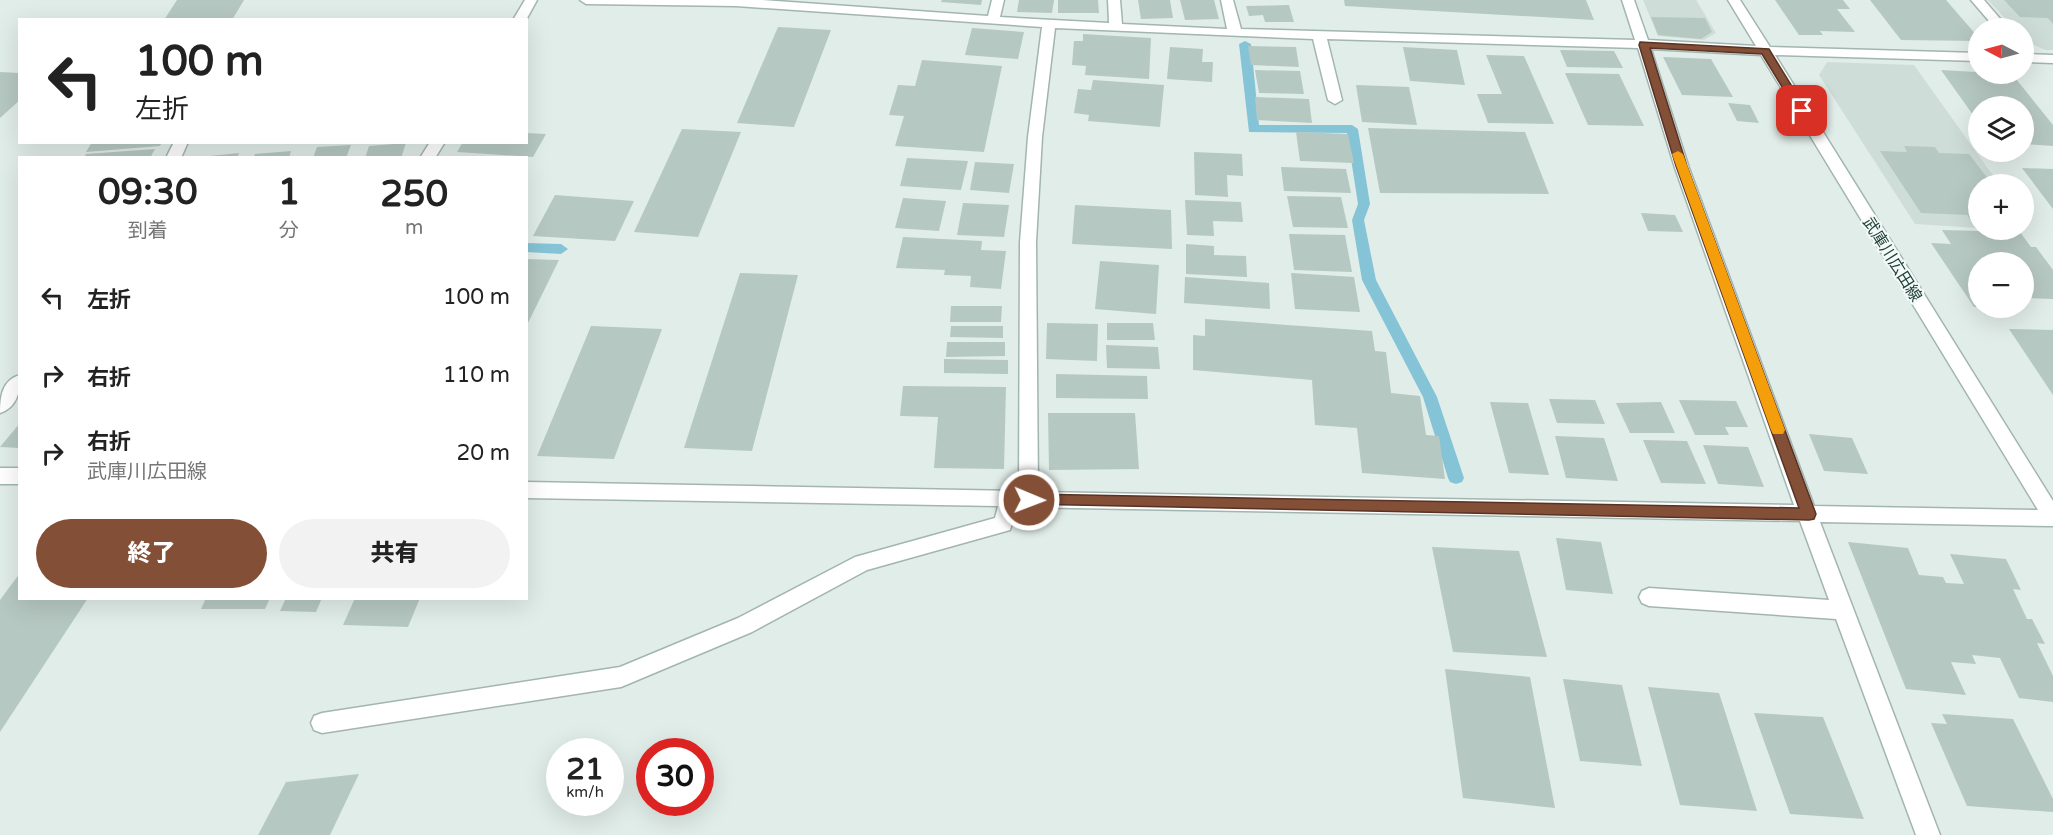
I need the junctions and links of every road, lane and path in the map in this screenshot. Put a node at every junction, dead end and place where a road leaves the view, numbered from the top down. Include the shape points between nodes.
1 (531, 0) edge
2 (586, 0) edge
3 (929, 0) edge
4 (998, 0) edge
5 (1114, 0) edge
6 (1227, 0) edge
7 (1628, 0) edge
8 (1734, 0) edge
9 (1977, 0) edge
10 (752, 1) edge
11 (818, 3) edge
12 (924, 15) junction
13 (520, 18) edge
14 (1993, 18) edge
15 (993, 20) junction
16 (1049, 24) junction
17 (1116, 28) junction
18 (1235, 33) junction
19 (1319, 35) junction
20 (1644, 45) junction
21 (1766, 51) junction
22 (1968, 57) edge
23 (2034, 57) edge
24 (2053, 59) edge
25 (1335, 100) dead end
26 (18, 384) edge
27 (0, 406) edge
28 (0, 476) edge
29 (18, 476) edge
30 (528, 490) edge
31 (1019, 500) junction
32 (1809, 514) junction
33 (2053, 518) edge
34 (1649, 597) dead end
35 (1843, 610) junction
36 (322, 723) dead end
37 (1928, 835) edge

1 - 13 street
2 - 10 street
3 - 12 street
4 - 15 street
5 - 17 street
6 - 18 street
7 - 20 street
8 - 21 street, 武庫川広田線
9 - 14 street
10 - 11 street
11 - 12 street
12 - 15 street
15 - 16 street
16 - 17 street
16 - 31 street via 1036,117 1030,204
17 - 18 street
18 - 19 street
19 - 20 street
19 - 25 street
20 - 21 street
20 - 32 street via 1682,166
21 - 22 street
21 - 33 street, 武庫川広田線
23 - 24 street
26 - 27 street
28 - 29 street
30 - 31 street
31 - 32 street
31 - 36 street via 1003,524 862,563 746,626 621,677
32 - 33 street
32 - 35 street
34 - 35 street
35 - 37 street

